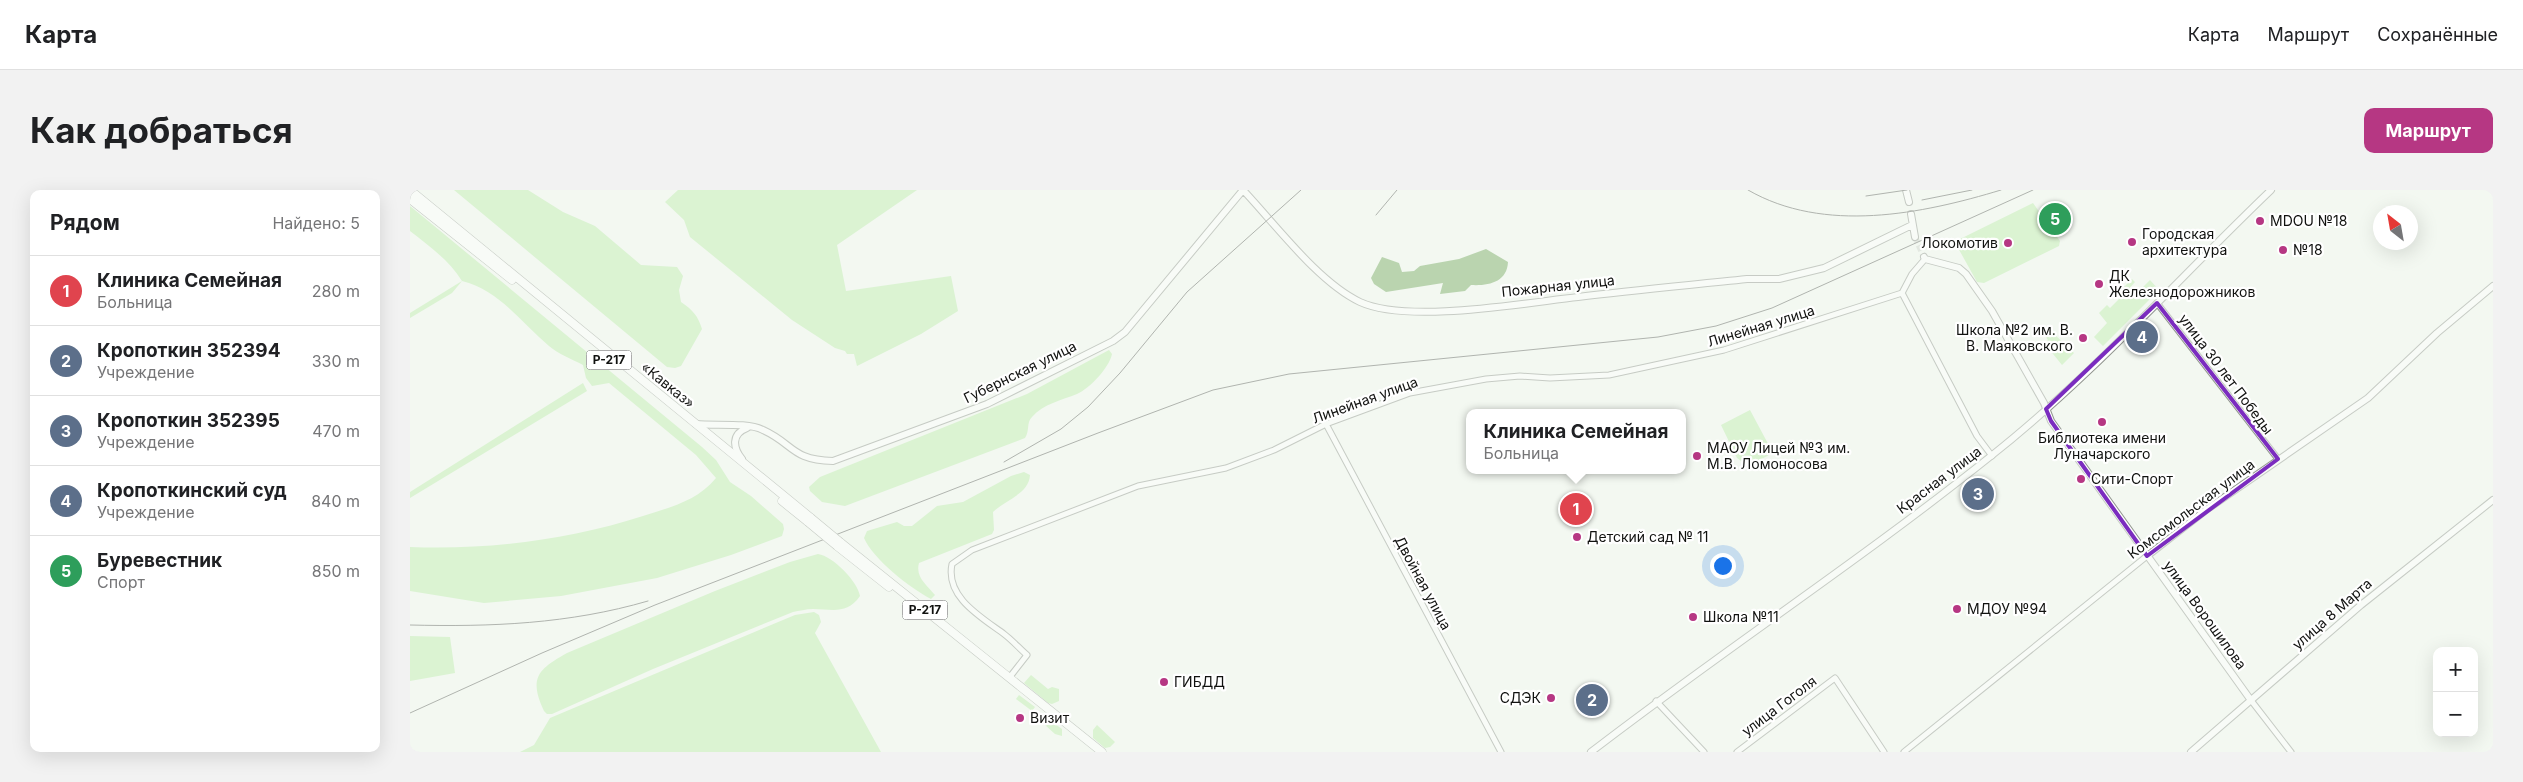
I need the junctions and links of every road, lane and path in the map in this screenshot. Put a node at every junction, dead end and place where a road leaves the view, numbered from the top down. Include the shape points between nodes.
1 (410, 190) edge
2 (1243, 190) edge
3 (1906, 190) edge
4 (2271, 190) edge
5 (410, 199) edge
6 (1909, 202) dead end
7 (1911, 214) dead end
8 (1912, 225) junction
9 (1915, 237) tunnel mouth
10 (1925, 258) joint
11 (2493, 286) edge
12 (1902, 292) junction
13 (2157, 303) junction
14 (2046, 409) junction
15 (696, 424) junction
16 (1326, 424) junction
17 (753, 427) junction
18 (1992, 456) junction
19 (2278, 459) junction
20 (746, 464) junction
21 (2493, 500) edge
22 (810, 520) junction
23 (2147, 556) junction
24 (1009, 678) junction
25 (2250, 699) junction
26 (1656, 701) junction
27 (1102, 752) edge
28 (1501, 752) edge
29 (1591, 752) edge
30 (1704, 752) edge
31 (1737, 752) edge
32 (1884, 752) edge
33 (1904, 752) edge
34 (2191, 752) edge
35 (2291, 752) edge

1 - 15 highway, «Кавказ» / Р-217
2 - 8 main road, Пожарная улица via 1312,265 1338,288 1361,302 1396,311 1447,311 1728,281 1779,279 1824,268
2 - 17 main road, Губернская улица via 1125,332 1022,388 832,461 799,455 763,430
3 - 6 main road
4 - 13 main road, Красная улица
5 - 22 highway, «Кавказ» / Р-217
7 - 8 main road
8 - 9 main road
10 - 12 street
10 - 14 main road, улица Ворошилова via 1960,268 1966,274 1992,310
11 - 19 main road, Комсомольская улица via 2368,398
12 - 16 street, Линейная улица via 1715,352 1609,375 1520,376 1446,385 1410,393
12 - 18 street via 1977,436
13 - 14 main road, Красная улица
13 - 19 street, улица 30 лет Победы
14 - 18 main road, Красная улица
14 - 23 main road, улица Ворошилова via 2051,421
15 - 17 main road
15 - 20 highway, «Кавказ» / Р-217
16 - 24 street, Линейная улица via 1274,450 1226,468 1130,489 972,550 952,564 950,574 959,597 1027,655
16 - 28 street, Двойная улица
17 - 20 main road via 742,430 734,439 735,449
18 - 26 main road, Красная улица via 1800,600
19 - 23 main road, Комсомольская улица
20 - 22 highway, «Кавказ» / Р-217
21 - 25 main road, улица 8 Марта
22 - 24 highway, «Кавказ» / Р-217, bridge via 990,668
23 - 25 main road, улица Ворошилова
23 - 33 street, Комсомольская улица
24 - 27 highway, Р-217
25 - 34 main road, улица 8 Марта
25 - 35 street, улица Ворошилова
26 - 29 main road, Красная улица
26 - 30 street
31 - 32 street, улица Гоголя via 1835,678

